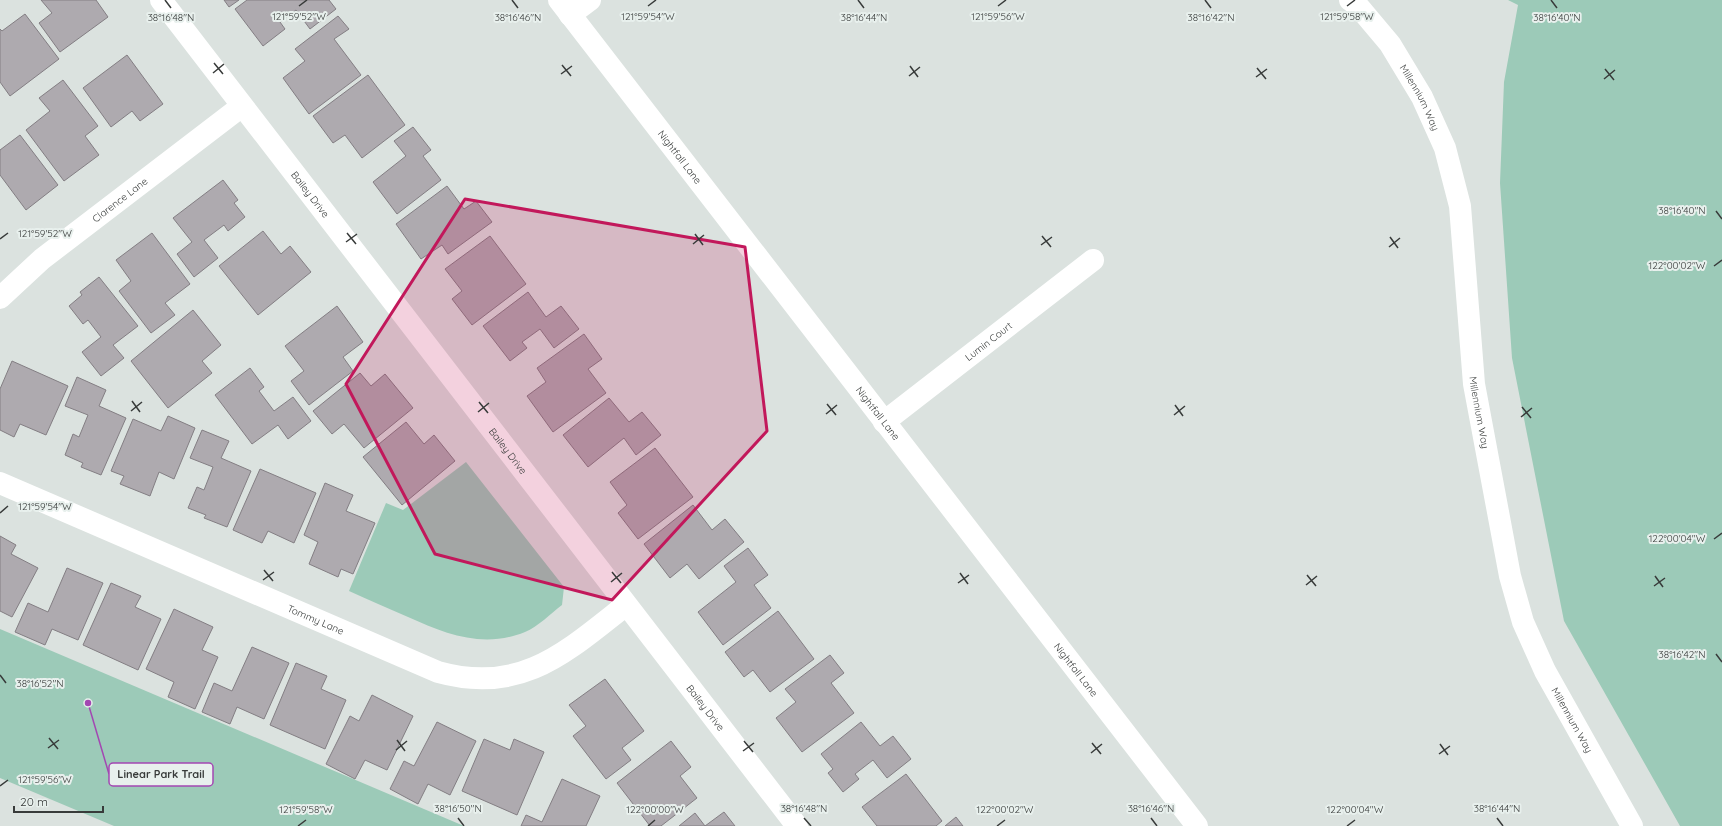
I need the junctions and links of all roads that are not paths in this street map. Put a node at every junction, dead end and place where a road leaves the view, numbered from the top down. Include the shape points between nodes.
1 (161, 0) edge
2 (590, 0) edge
3 (1350, 0) edge
4 (565, 8) edge
5 (242, 106) junction
6 (1093, 260) dead end
7 (0, 298) edge
8 (884, 422) junction
9 (0, 483) edge
10 (626, 605) junction
11 (797, 826) edge
12 (1198, 826) edge
13 (1632, 826) edge

1 - 5 street, Bailey Drive
2 - 4 street
3 - 13 street, Millennium Way via 1390,44 1422,97 1445,148 1460,206 1474,384 1510,576 1523,622 1545,671
4 - 8 street, Nightfall Lane
5 - 7 street, Clarence Lane via 42,259
5 - 10 street, Bailey Drive
6 - 8 street, Lumin Court
8 - 12 street, Nightfall Lane
9 - 10 street, Tommy Lane via 438,672 460,678 504,677 533,669 559,656
10 - 11 street, Bailey Drive

